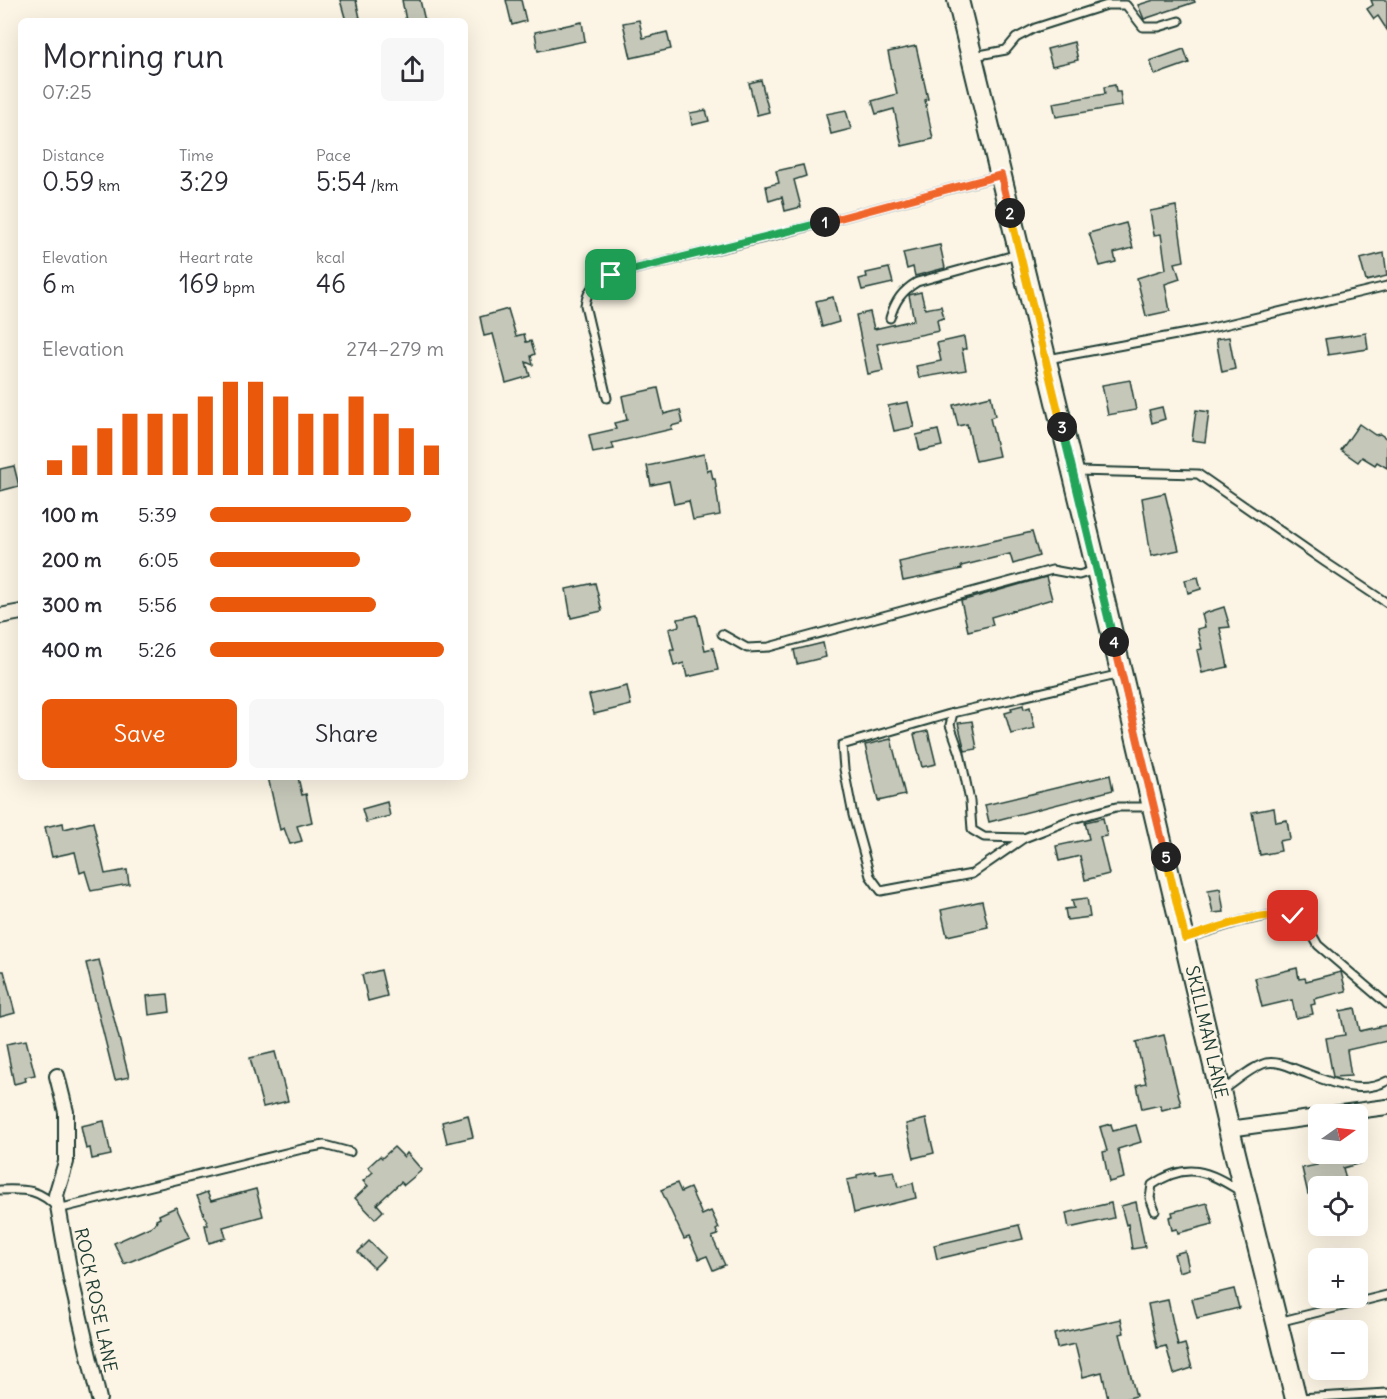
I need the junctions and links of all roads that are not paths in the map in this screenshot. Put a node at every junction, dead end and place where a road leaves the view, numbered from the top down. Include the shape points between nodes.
1 (958, 0) edge
2 (1179, 21) dead end
3 (972, 57) junction
4 (1001, 175) junction
5 (1021, 254) junction
6 (1387, 286) edge
7 (890, 318) dead end
8 (1046, 359) junction
9 (607, 398) dead end
10 (1073, 471) junction
11 (1097, 570) junction
12 (1387, 603) edge
13 (18, 613) edge
14 (0, 616) edge
15 (722, 634) dead end
16 (1122, 674) junction
17 (953, 713) junction
18 (1154, 807) junction
19 (1024, 838) junction
20 (1185, 938) junction
21 (1387, 1004) edge
22 (57, 1076) dead end
23 (1387, 1081) edge
24 (1221, 1092) junction
25 (1387, 1107) edge
26 (1368, 1109) edge
27 (1308, 1118) edge
28 (1229, 1129) junction
29 (350, 1152) dead end
30 (0, 1190) edge
31 (1245, 1194) junction
32 (58, 1209) junction
33 (1155, 1211) dead end
34 (1387, 1295) edge
35 (1278, 1322) junction
36 (1387, 1393) edge
37 (1296, 1398) edge
38 (99, 1399) edge

1 - 3 street, SKILLMAN LANE
2 - 3 lane via 1143,27 1126,5 1107,5 1035,28 1016,38 1006,50
3 - 4 street, SKILLMAN LANE
4 - 5 street, SKILLMAN LANE
4 - 9 lane via 603,279 587,292 585,305
5 - 7 lane via 917,282 903,291
5 - 8 street, SKILLMAN LANE
6 - 8 lane via 1203,330
8 - 10 street, SKILLMAN LANE
10 - 11 street, SKILLMAN LANE
10 - 12 lane via 1198,474
11 - 15 lane via 1079,575 1052,570 769,647 747,648
11 - 16 street, SKILLMAN LANE
13 - 14 street
16 - 17 lane
16 - 18 street, SKILLMAN LANE
17 - 19 lane via 950,725 960,753 972,830 984,837
17 - 19 lane via 843,745 844,769 870,876 880,891 972,874
18 - 19 lane via 1116,807
18 - 20 street, SKILLMAN LANE
20 - 21 lane via 1241,921 1276,914 1293,916 1305,922 1318,945
20 - 24 street, SKILLMAN LANE
22 - 32 street, ROCK ROSE LANE via 66,1112 66,1162 56,1196
23 - 24 lane via 1370,1086 1339,1086 1279,1063 1254,1069
24 - 28 street, SKILLMAN LANE
25 - 26 street
27 - 28 street
28 - 31 street, SKILLMAN LANE
29 - 32 lane, ROCK ROSE LANE via 324,1145
30 - 32 lane via 42,1194
31 - 33 lane via 1215,1175 1194,1169 1166,1175 1152,1185 1150,1198
31 - 35 street, SKILLMAN LANE
32 - 38 street, ROCK ROSE LANE
34 - 35 lane
35 - 37 street, SKILLMAN LANE
36 - 37 lane

